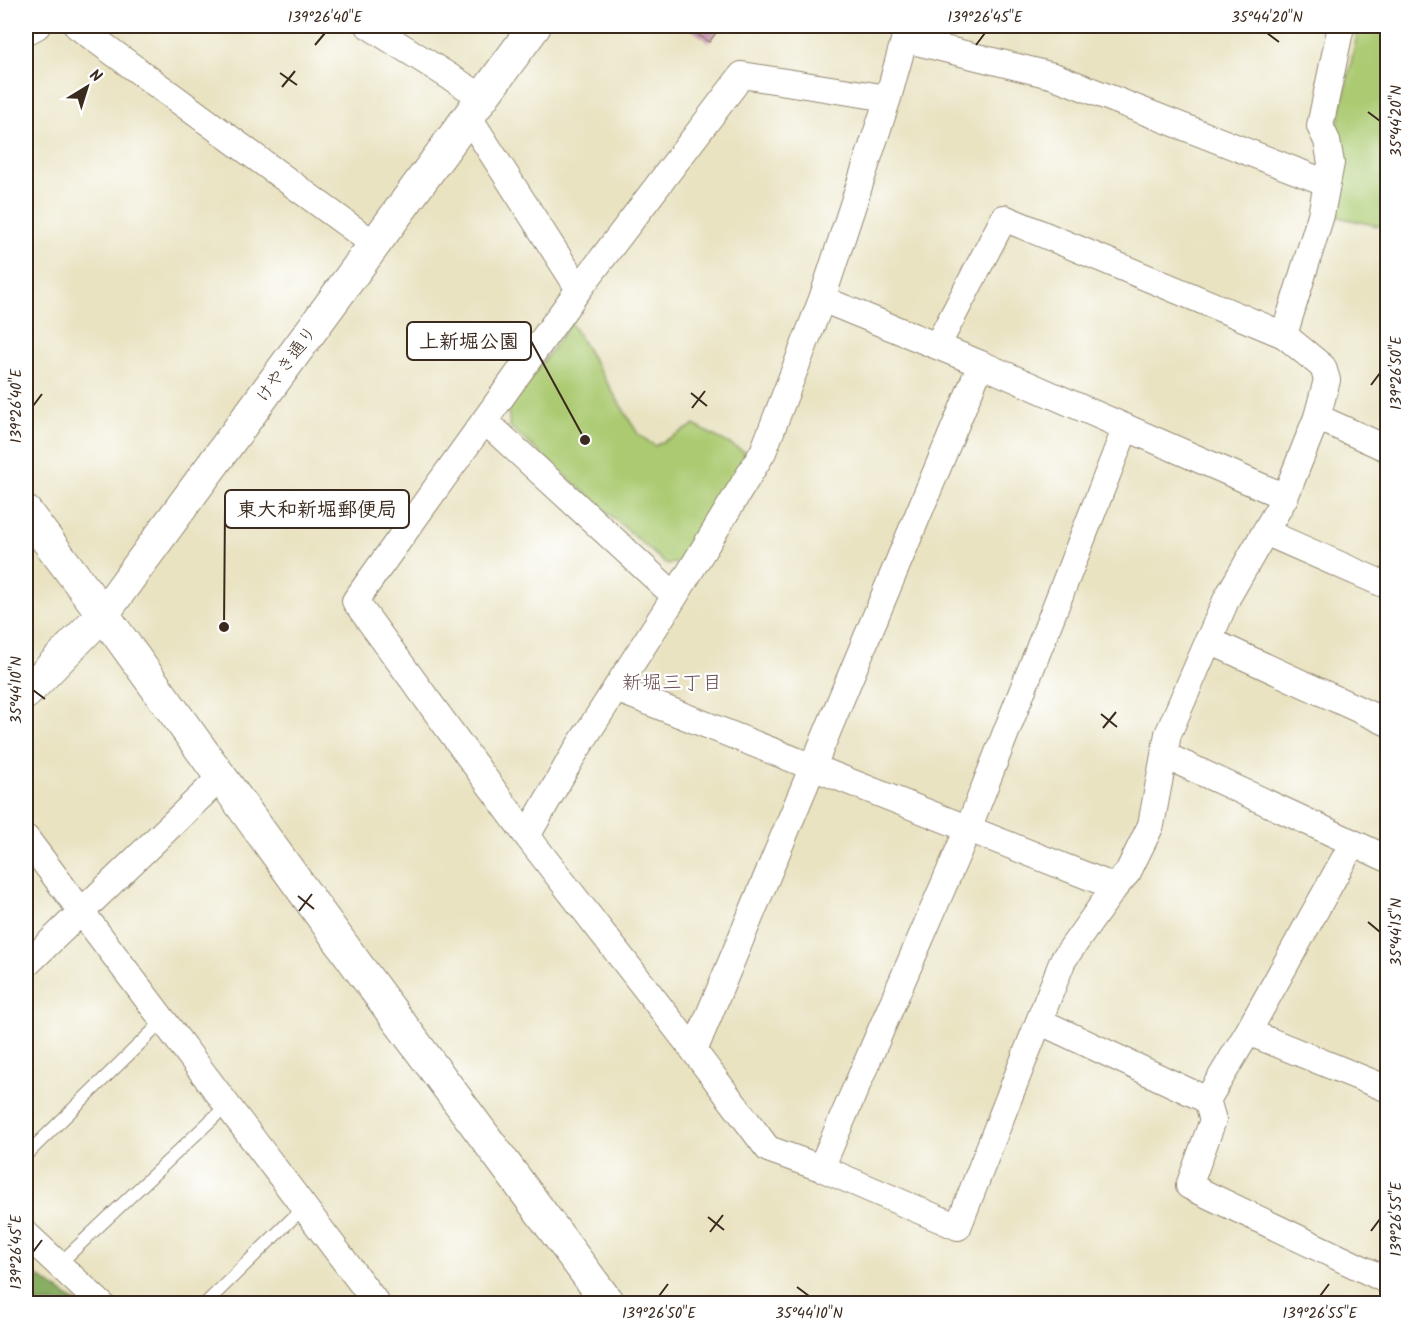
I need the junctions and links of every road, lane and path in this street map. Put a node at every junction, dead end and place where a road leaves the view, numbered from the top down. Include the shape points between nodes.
1 (37, 26) edge
2 (77, 26) edge
3 (369, 26) edge
4 (535, 26) edge
5 (1341, 26) edge
6 (26, 32) edge
7 (906, 32) edge
8 (888, 98) junction
9 (475, 107) junction
10 (1327, 183) junction
11 (375, 244) junction
12 (579, 289) junction
13 (822, 299) junction
14 (1284, 335) junction
15 (937, 346) junction
16 (981, 364) junction
17 (1317, 417) junction
18 (484, 421) junction
19 (1126, 427) junction
20 (1388, 449) edge
21 (1285, 496) junction
22 (26, 512) edge
23 (1265, 532) junction
24 (1388, 586) edge
25 (675, 596) junction
26 (103, 614) junction
27 (1208, 640) junction
28 (616, 689) junction
29 (26, 693) edge
30 (1388, 723) edge
31 (1164, 755) junction
32 (813, 768) junction
33 (221, 777) junction
34 (968, 829) junction
35 (527, 836) junction
36 (26, 838) edge
37 (1353, 843) junction
38 (1388, 860) edge
39 (1115, 887) junction
40 (81, 911) junction
41 (26, 965) edge
42 (163, 1021) junction
43 (1039, 1021) junction
44 (1248, 1032) junction
45 (694, 1051) junction
46 (1388, 1089) edge
47 (1207, 1100) junction
48 (227, 1105) junction
49 (26, 1155) edge
50 (821, 1168) junction
51 (304, 1208) junction
52 (26, 1234) edge
53 (58, 1265) junction
54 (1388, 1281) edge
55 (369, 1300) edge
56 (101, 1304) edge
57 (205, 1304) edge
58 (609, 1304) edge

1 - 6 street
2 - 11 street
3 - 9 street
4 - 9 street, けやき通り
5 - 10 street via 1320,126 1331,163
7 - 8 street
7 - 10 street via 1054,76
8 - 12 street via 742,75
8 - 13 street
9 - 11 street, けやき通り
9 - 12 street
10 - 14 street
11 - 26 street, けやき通り
12 - 18 street
13 - 15 street
13 - 25 street via 763,452
14 - 15 street via 1004,218
14 - 17 street via 1323,367 1327,380
15 - 16 street
16 - 19 street
16 - 32 street
17 - 20 street
17 - 21 street
18 - 25 street
18 - 35 street via 355,601
19 - 21 street
19 - 34 street
21 - 23 street
22 - 26 street
23 - 24 street
23 - 27 street
25 - 28 street
26 - 29 street, けやき通り
26 - 33 street
27 - 30 street
27 - 31 street via 1168,734
28 - 32 street
28 - 35 street
31 - 37 street
31 - 39 street via 1151,825 1128,872
32 - 34 street
32 - 45 street
33 - 40 street
33 - 58 street
34 - 39 street
34 - 50 street
35 - 45 street
36 - 40 street
37 - 38 street
37 - 44 street
39 - 43 street via 1063,960
40 - 41 street
40 - 42 street
42 - 48 street
42 - 49 lane
43 - 47 street
43 - 50 street via 957,1227
44 - 46 street
44 - 47 street
45 - 50 street via 768,1149
47 - 54 street via 1213,1119 1190,1186
48 - 51 street
48 - 53 lane
51 - 55 street
51 - 57 lane
52 - 53 street
53 - 56 street

